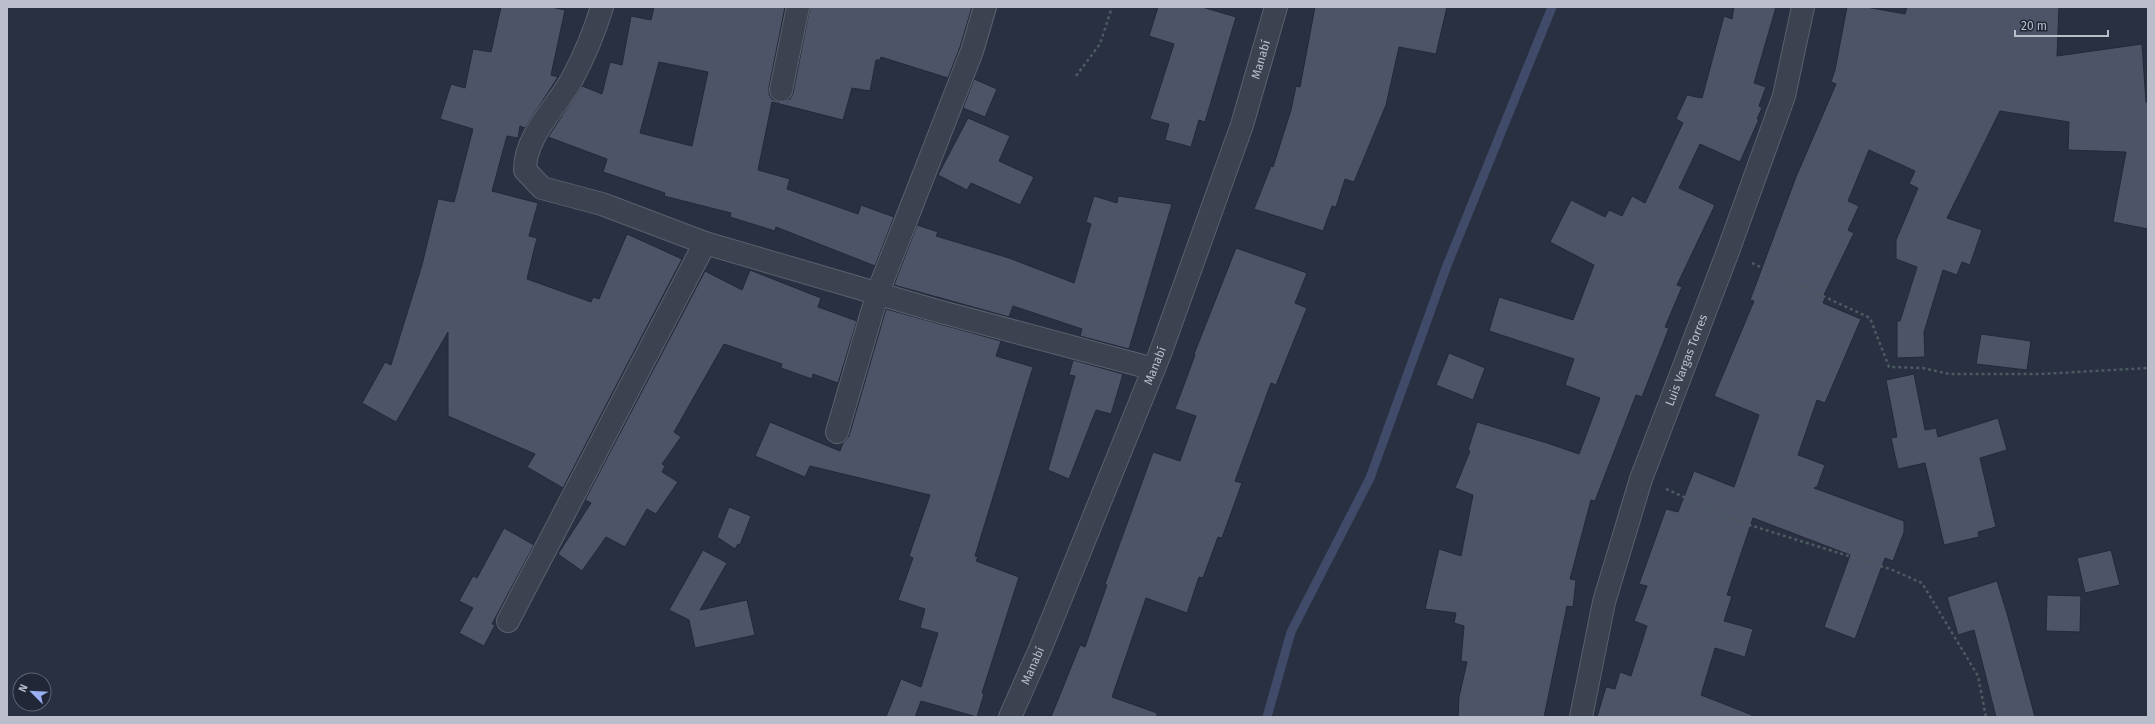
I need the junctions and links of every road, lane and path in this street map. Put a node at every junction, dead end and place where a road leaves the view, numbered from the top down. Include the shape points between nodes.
1 (602, 7) edge
2 (798, 7) edge
3 (984, 7) edge
4 (1112, 7) edge
5 (1276, 7) edge
6 (1803, 7) edge
7 (1076, 76) dead end
8 (781, 90) dead end
9 (706, 243) junction
10 (1727, 254) junction
11 (878, 292) junction
12 (2148, 368) edge
13 (1154, 369) junction
14 (837, 432) dead end
15 (1641, 479) junction
16 (508, 621) dead end
17 (1010, 717) edge
18 (1582, 717) edge
19 (1986, 717) edge

1 - 9 street via 590,45 525,156 525,170 542,188 602,204
2 - 8 street
3 - 11 street via 972,52
4 - 7 path via 1100,44
5 - 13 street, Manabí via 1242,125
6 - 10 street, Luis Vargas Torres via 1784,96
9 - 11 street
9 - 16 street
10 - 12 path via 1755,264 1870,318 1889,367 1922,368 1948,374 2041,374
10 - 15 street, Luis Vargas Torres
11 - 13 street via 934,310
11 - 14 street
13 - 17 street, Manabí
15 - 18 street, Luis Vargas Torres via 1604,602
15 - 19 path via 1740,522 1890,569 1922,583 1978,676

